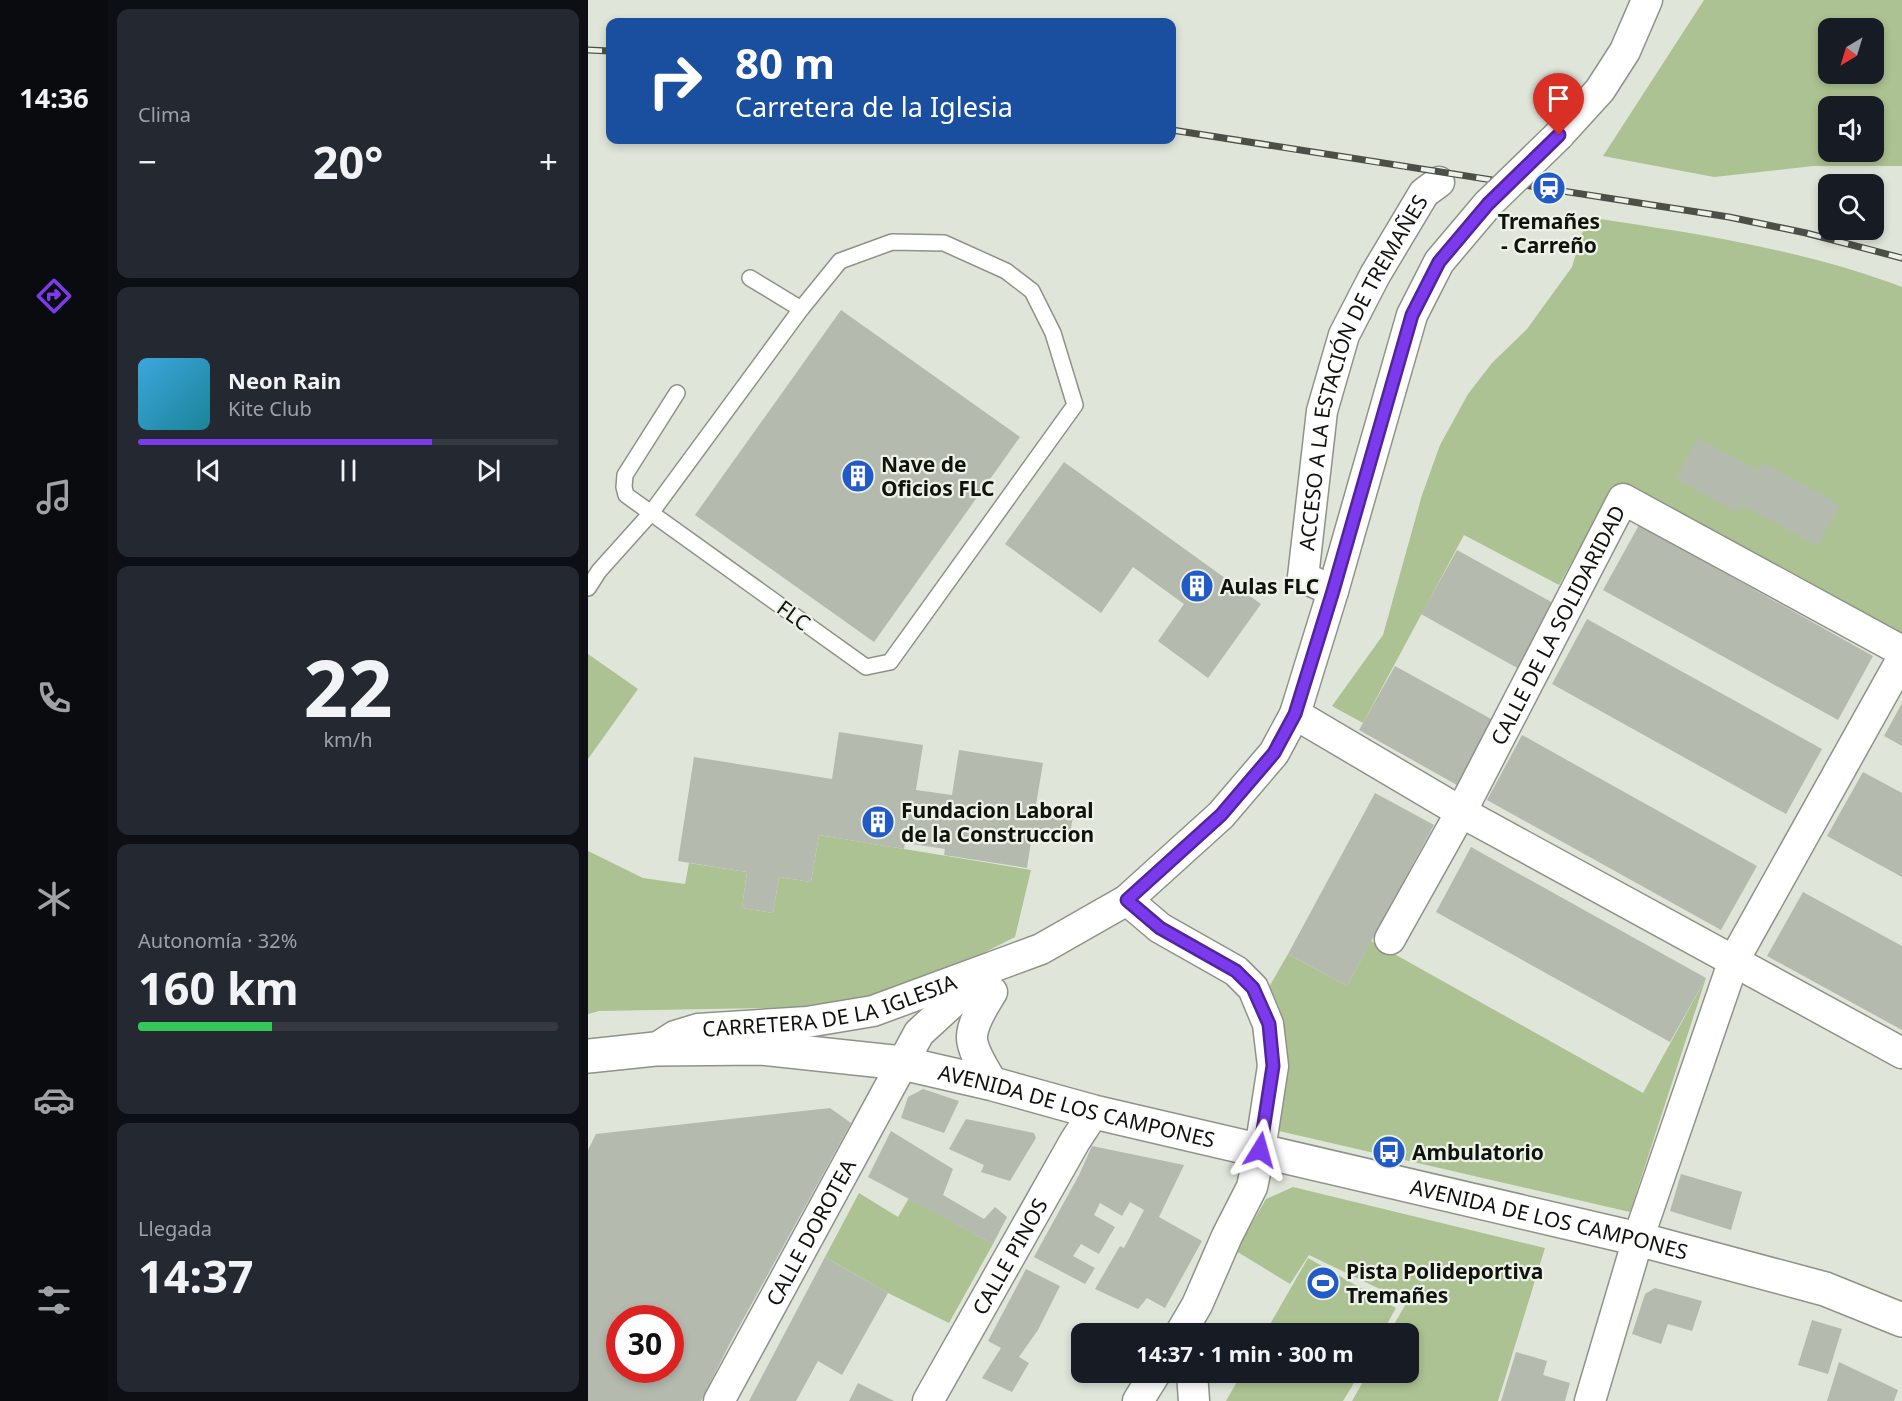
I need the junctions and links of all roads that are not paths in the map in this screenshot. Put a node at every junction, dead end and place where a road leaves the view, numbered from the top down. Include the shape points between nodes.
1 (1647, 0) edge
2 (1438, 182) dead end
3 (750, 278) dead end
4 (801, 309) junction
5 (676, 393) dead end
6 (651, 513) junction
7 (588, 588) edge
8 (1333, 591) junction
9 (1902, 651) edge
10 (1902, 659) edge
11 (1295, 714) junction
12 (1461, 812) junction
13 (1127, 900) junction
14 (1390, 939) dead end
15 (1041, 949) junction
16 (1734, 960) junction
17 (1003, 963) junction
18 (992, 992) junction
19 (655, 1049) junction
20 (1902, 1053) edge
21 (588, 1056) edge
22 (902, 1064) junction
23 (993, 1084) junction
24 (1094, 1112) junction
25 (1260, 1150) junction
26 (1638, 1239) junction
27 (1195, 1319) edge
28 (1902, 1320) edge
29 (1149, 1383) edge
30 (1193, 1383) edge
31 (719, 1401) edge
32 (928, 1401) edge
33 (1138, 1401) edge
34 (1194, 1401) edge
35 (1590, 1401) edge

1 - 8 street, CARRETERA DE LA IGLESIA, bridge via 1625,51 1600,90 1488,204 1439,262 1412,315
2 - 8 street, ACCESO A LA ESTACIÓN DE TREMAÑES via 1424,193 1344,335 1322,411 1303,577
3 - 4 lane
4 - 6 lane
4 - 6 lane, FLC via 840,261 892,242 944,243 1006,271 1032,291 1053,333 1075,405 890,662 866,667
5 - 6 lane, FLC via 625,475 626,495
6 - 7 lane
8 - 11 street, CARRETERA DE LA IGLESIA
9 - 12 street, CALLE DE LA SOLIDARIDAD via 1623,499
10 - 16 street
11 - 12 street
11 - 13 street, CARRETERA DE LA IGLESIA via 1274,753 1221,815
12 - 14 street, CALLE DE LA SOLIDARIDAD
12 - 16 street
13 - 15 street, CARRETERA DE LA IGLESIA
13 - 25 street via 1160,928 1236,971 1253,988 1269,1024 1273,1066
15 - 17 street, CARRETERA DE LA IGLESIA
15 - 18 street, CARRETERA DE LA IGLESIA
16 - 20 street
16 - 26 street
17 - 19 street, CARRETERA DE LA IGLESIA via 873,1011 807,1022 698,1029 675,1036
17 - 22 street, CARRETERA DE LA IGLESIA via 919,1033
18 - 22 street, CARRETERA DE LA IGLESIA via 965,1010 931,1049
18 - 23 street, CARRETERA DE LA IGLESIA via 972,1037 979,1062
19 - 21 street, AVENIDA DE LOS CAMPONES
19 - 22 street, AVENIDA DE LOS CAMPONES via 760,1048
22 - 23 street, AVENIDA DE LOS CAMPONES
22 - 31 street, CALLE DOROTEA
23 - 24 street, AVENIDA DE LOS CAMPONES
24 - 25 street, AVENIDA DE LOS CAMPONES
24 - 32 street, CALLE PINOS
25 - 26 street, AVENIDA DE LOS CAMPONES
25 - 27 street via 1252,1187 1227,1236
26 - 28 street, AVENIDA DE LOS CAMPONES via 1825,1288
26 - 35 street
29 - 33 street
30 - 34 street

